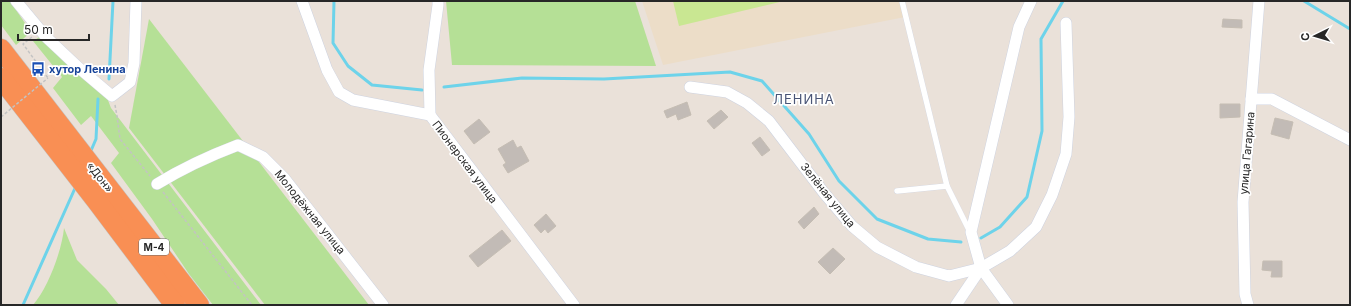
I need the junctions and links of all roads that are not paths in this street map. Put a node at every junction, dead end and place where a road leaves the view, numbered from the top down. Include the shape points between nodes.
1 (16, 1) edge
2 (136, 1) edge
3 (302, 1) edge
4 (438, 1) edge
5 (902, 1) edge
6 (1031, 1) edge
7 (1259, 1) edge
8 (1066, 23) dead end
9 (1, 38) edge
10 (1, 49) edge
11 (1, 78) edge
12 (690, 87) dead end
13 (1, 92) edge
14 (1251, 99) junction
15 (430, 115) junction
16 (1350, 140) edge
17 (68, 151) junction
18 (157, 184) road end
19 (947, 186) junction
20 (897, 191) dead end
21 (102, 195) junction
22 (971, 232) junction
23 (981, 268) junction
24 (171, 305) edge
25 (175, 305) edge
26 (199, 305) edge
27 (383, 305) edge
28 (574, 305) edge
29 (956, 305) edge
30 (1008, 305) edge
31 (1248, 305) edge

1 - 2 street via 41,30 112,96 130,82 134,63
3 - 15 street, Пионерская улица via 327,70 339,92 353,100
4 - 15 street via 430,70
5 - 19 lane
6 - 22 street via 1019,27
7 - 14 street, улица Гагарина
8 - 23 street, Зелёная улица via 1066,154 1052,195 1036,227 1010,251
9 - 17 highway
10 - 17 highway, «Дон» / М-4
11 - 17 highway, «Дон» / М-4
12 - 23 street, Зелёная улица via 727,92 747,102 764,116 852,226 878,247 916,267 949,276
13 - 17 highway
14 - 16 street via 1272,99
14 - 31 street, улица Гагарина via 1243,202 1245,294
15 - 28 street, Пионерская улица
17 - 21 highway, «Дон» / М-4
17 - 21 highway
18 - 27 street, Молодёжная улица via 208,156 238,145 263,157 284,178
19 - 20 lane
19 - 22 lane
21 - 24 highway via 132,262
21 - 25 highway, «Дон» / М-4
21 - 26 highway, «Дон» / М-4 via 148,240
22 - 23 street
23 - 29 street
23 - 30 street

